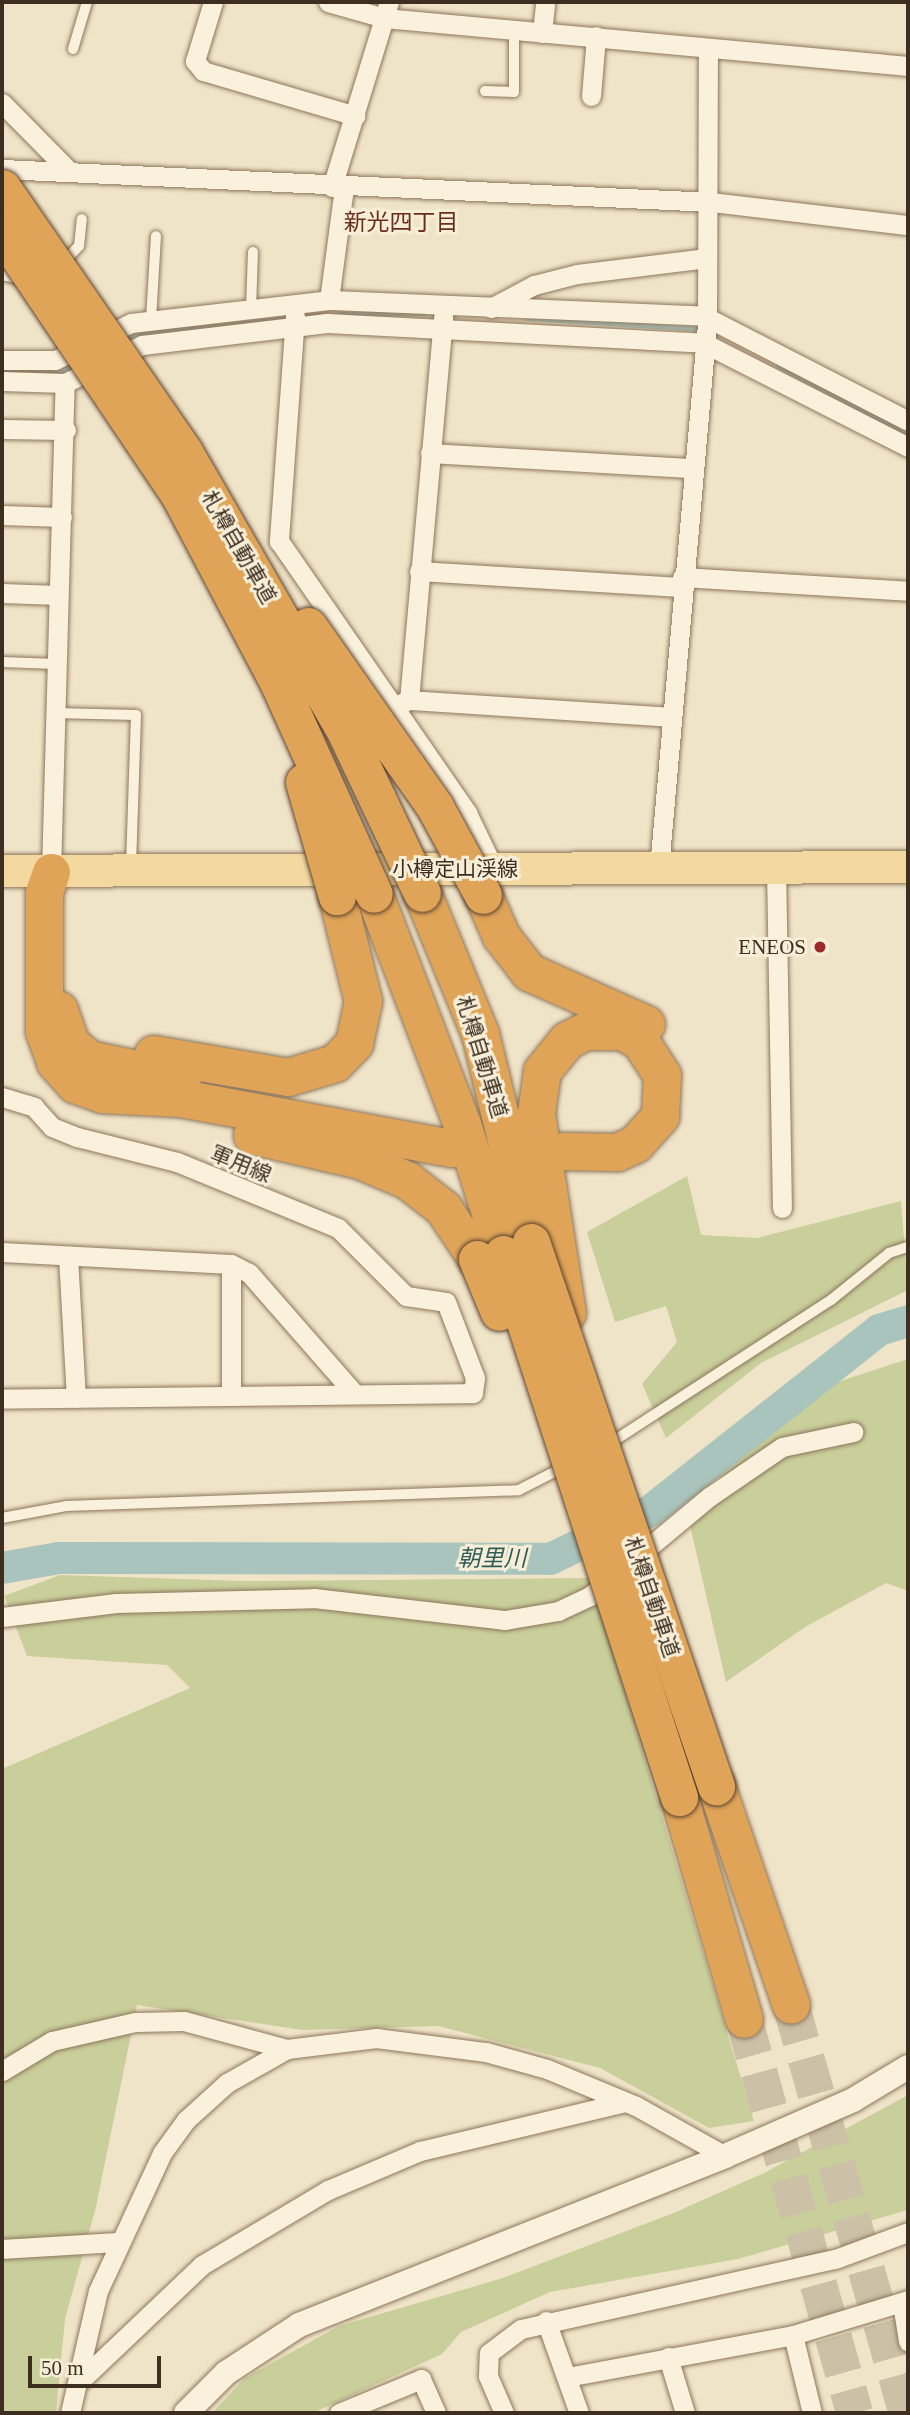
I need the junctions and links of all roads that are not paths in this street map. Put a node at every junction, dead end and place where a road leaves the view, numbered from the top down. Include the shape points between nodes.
1 (88, 2) edge
2 (213, 2) edge
3 (328, 2) edge
4 (545, 2) edge
5 (387, 10) edge
6 (514, 31) junction
7 (541, 33) junction
8 (596, 36) junction
9 (708, 48) junction
10 (73, 50) dead end
11 (908, 66) edge
12 (485, 91) dead end
13 (591, 96) dead end
14 (2, 103) edge
15 (356, 116) junction
16 (2, 169) edge
17 (69, 171) junction
18 (338, 187) junction
19 (2, 188) edge
20 (711, 202) junction
21 (82, 219) dead end
22 (908, 225) edge
23 (2, 232) edge
24 (156, 236) dead end
25 (253, 252) dead end
26 (707, 258) junction
27 (2, 275) edge
28 (329, 300) junction
29 (490, 308) junction
30 (251, 309) junction
31 (294, 315) junction
32 (442, 317) junction
33 (151, 320) junction
34 (705, 330) junction
35 (2, 360) edge
36 (2, 381) edge
37 (65, 383) junction
38 (853, 405) junction
39 (908, 421) edge
40 (2, 429) edge
41 (66, 430) junction
42 (908, 447) edge
43 (184, 452) junction
44 (430, 453) junction
45 (693, 468) junction
46 (180, 496) junction
47 (2, 515) edge
48 (62, 517) junction
49 (419, 571) junction
50 (681, 582) junction
51 (908, 591) edge
52 (2, 593) edge
53 (58, 595) junction
54 (2, 662) edge
55 (56, 664) junction
56 (401, 703) junction
57 (55, 713) junction
58 (671, 717) junction
59 (776, 867) junction
60 (908, 867) edge
61 (659, 868) junction
62 (2, 871) edge
63 (51, 872) junction
64 (131, 872) junction
65 (489, 882) junction
66 (59, 990) junction
67 (102, 1094) junction
68 (2, 1097) edge
69 (782, 1208) dead end
70 (516, 1247) junction
71 (908, 1247) edge
72 (2, 1252) edge
73 (68, 1256) junction
74 (231, 1264) junction
75 (355, 1394) junction
76 (231, 1396) junction
77 (76, 1398) junction
78 (2, 1399) edge
79 (853, 1432) dead end
80 (591, 1453) dead end
81 (579, 1459) dead end
82 (2, 1518) edge
83 (2, 1617) edge
84 (791, 2005) tunnel mouth
85 (744, 2019) tunnel mouth
86 (287, 2049) junction
87 (908, 2067) edge
88 (2, 2071) edge
89 (622, 2103) junction
90 (725, 2156) junction
91 (908, 2232) edge
92 (116, 2242) junction
93 (2, 2249) edge
94 (905, 2302) edge
95 (546, 2321) junction
96 (793, 2334) junction
97 (908, 2342) edge
98 (668, 2357) junction
99 (567, 2377) junction
100 (82, 2379) junction
101 (70, 2413) edge
102 (186, 2413) edge
103 (339, 2413) edge
104 (436, 2413) edge
105 (504, 2413) edge
106 (579, 2413) edge
107 (685, 2413) edge
108 (812, 2413) edge

1 - 10 lane
2 - 15 street via 198,67
3 - 5 street
4 - 7 street
5 - 6 street
5 - 15 street
6 - 7 street
6 - 12 lane via 514,92
7 - 8 street
8 - 9 street
8 - 13 street
9 - 11 street
9 - 20 street
14 - 17 street
15 - 18 street
16 - 17 street
17 - 18 street
18 - 20 street
18 - 28 street
19 - 43 highway, 札樽自動車道, bridge
20 - 22 street
20 - 26 street
21 - 27 lane via 79,246 54,273 23,280
23 - 46 highway, 札樽自動車道, bridge
24 - 33 lane
25 - 30 lane
26 - 29 street via 576,274 517,292
26 - 34 street
28 - 31 street
28 - 32 street
29 - 32 street
29 - 34 street
30 - 31 street
30 - 33 street
31 - 32 street
31 - 37 street via 142,345
31 - 56 street via 279,541
32 - 34 street
32 - 44 street
33 - 35 street via 131,323 45,363
34 - 38 street
34 - 38 street
34 - 45 street
36 - 37 street
37 - 41 street
38 - 39 street
38 - 42 street
40 - 41 street
41 - 48 street
43 - 65 highway, bridge
43 - 70 highway, 札樽自動車道, bridge via 352,744 422,893 483,1045
44 - 45 street
44 - 49 street
45 - 50 street
46 - 66 highway, bridge via 277,703 337,895 363,1015 354,1043 321,1070 266,1075 89,1040 69,1022
46 - 70 highway, 札樽自動車道, bridge via 279,684 374,894 462,1124
47 - 48 street
48 - 53 street
49 - 50 street
49 - 56 street
50 - 51 street
50 - 58 street
52 - 53 street
53 - 55 street
54 - 55 lane
55 - 57 street
56 - 58 street
56 - 65 street via 467,813
57 - 63 street
57 - 64 lane via 136,715
58 - 61 street
59 - 60 main road, 小樽定山渓線
59 - 61 main road, 小樽定山渓線
59 - 69 street
61 - 65 main road, 小樽定山渓線
62 - 63 main road, 小樽定山渓線
63 - 64 main road, 小樽定山渓線
63 - 66 highway via 64,892
63 - 67 highway via 44,892 48,1047 64,1074
64 - 65 main road, 小樽定山渓線
65 - 70 highway via 501,936 529,972 652,1027 681,1068 681,1116 656,1152 617,1171 563,1160 617,1152 635,1144 660,1116 662,1075 640,1041 622,1031 585,1031 567,1040 542,1071
66 - 67 highway via 65,1034 89,1059 447,1138 181,1098
67 - 70 highway via 384,1168 443,1208
68 - 75 street, 軍用線 via 34,1107 52,1127 77,1137 177,1162 338,1228 406,1296 446,1302 475,1378 473,1393
70 - 84 highway, 札樽自動車道, bridge via 565,1345
70 - 85 highway, 札樽自動車道, bridge via 631,1649
71 - 80 lane via 889,1253 797,1322
72 - 73 street
73 - 74 street
73 - 77 street
74 - 75 street via 249,1273
74 - 76 street
75 - 76 street
76 - 77 street
77 - 78 street
79 - 83 street via 782,1447 709,1497 590,1596 558,1611 505,1620 314,1598 116,1603
81 - 82 lane via 519,1490 66,1506
86 - 88 street via 184,2021 135,2022 52,2041
86 - 89 street via 348,2039 421,2039 547,2068
86 - 92 street via 227,2083 186,2120
87 - 90 street via 853,2100
89 - 90 street
89 - 100 street via 420,2151 328,2190 201,2265
90 - 102 street via 299,2325 226,2373
91 - 95 street via 835,2259
92 - 93 street
92 - 100 street via 98,2291
94 - 96 street
94 - 97 street
95 - 99 street
95 - 105 street via 501,2339 489,2353 488,2376
96 - 98 street
96 - 108 street
98 - 99 street
98 - 107 street
99 - 106 street
100 - 101 street
103 - 104 street via 421,2379

